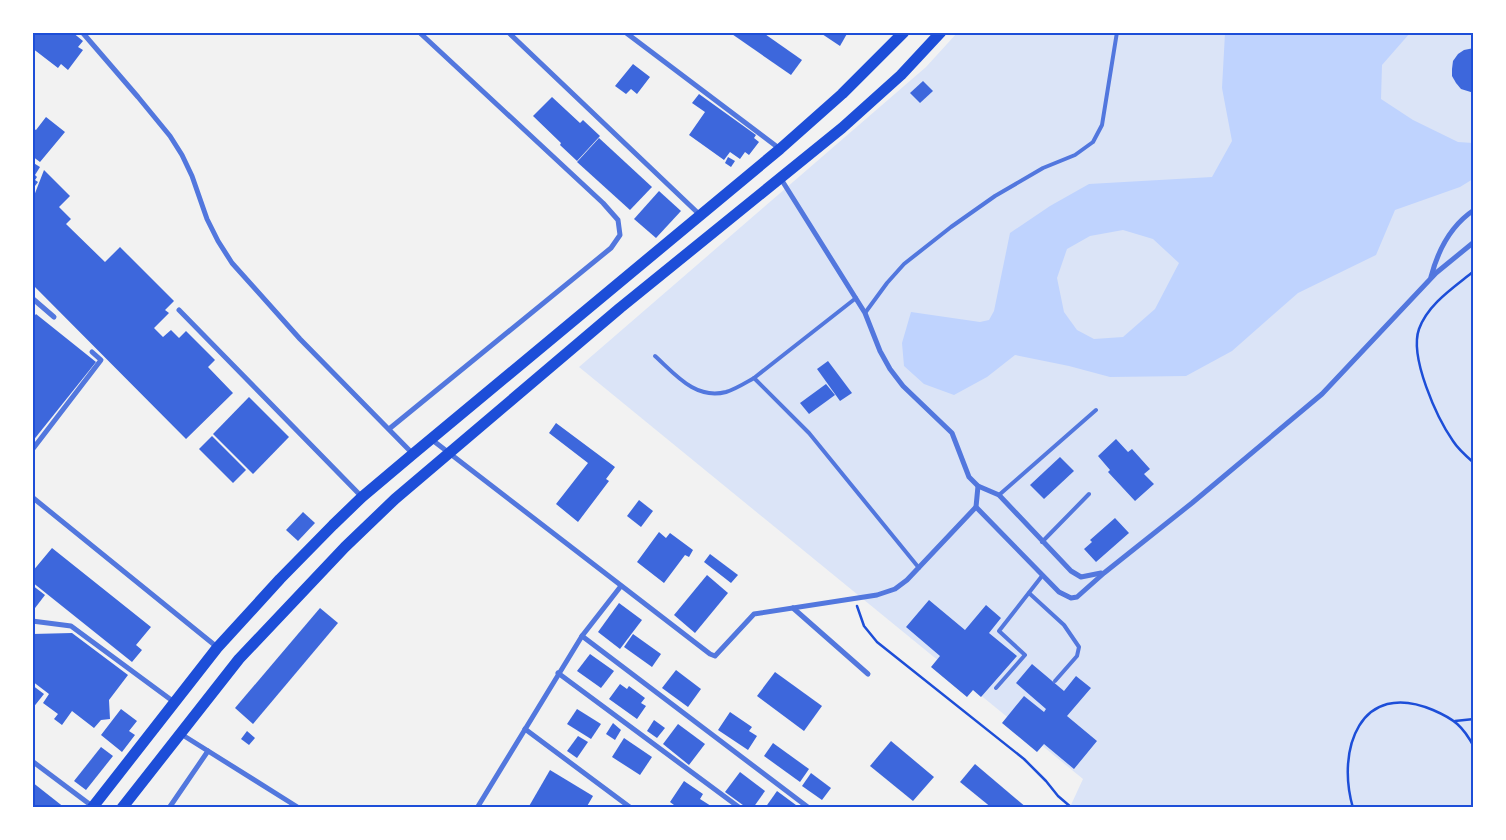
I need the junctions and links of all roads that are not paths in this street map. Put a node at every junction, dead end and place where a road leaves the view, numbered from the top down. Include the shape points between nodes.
1 (82, 32) edge
2 (419, 32) edge
3 (508, 32) edge
4 (625, 32) edge
5 (904, 32) edge
6 (941, 32) edge
7 (1116, 32) edge
8 (780, 149) junction
9 (781, 179) junction
10 (1474, 210) edge
11 (701, 216) junction
12 (1474, 242) edge
13 (1431, 280) junction
14 (32, 298) edge
15 (856, 298) junction
16 (179, 310) dead end
17 (865, 313) junction
18 (54, 317) dead end
19 (92, 352) dead end
20 (655, 356) dead end
21 (754, 378) junction
22 (1096, 410) dead end
23 (389, 429) junction
24 (431, 440) junction
25 (32, 450) edge
26 (448, 452) junction
27 (413, 454) junction
28 (978, 486) junction
29 (1089, 494) dead end
30 (999, 495) junction
31 (32, 497) edge
32 (362, 497) junction
33 (976, 507) junction
34 (1042, 542) junction
35 (919, 568) junction
36 (1104, 573) junction
37 (1042, 576) junction
38 (621, 586) junction
39 (1029, 593) junction
40 (793, 608) junction
41 (32, 621) edge
42 (582, 636) junction
43 (217, 648) junction
44 (558, 673) junction
45 (868, 674) dead end
46 (1055, 681) dead end
47 (996, 688) dead end
48 (174, 702) junction
49 (525, 729) junction
50 (180, 734) junction
51 (208, 751) junction
52 (32, 761) edge
53 (92, 807) edge
54 (122, 808) edge
55 (169, 808) edge
56 (299, 808) edge
57 (477, 808) edge
58 (631, 808) edge
59 (740, 808) edge
60 (809, 808) edge

1 - 23 street via 170,136 192,176 207,219 232,263 300,339
2 - 23 street via 603,203 618,220 620,235 611,248
3 - 11 street
4 - 8 street
5 - 8 main road
6 - 9 main road via 872,102
7 - 17 lane via 1102,125 1093,142 996,196 951,227 904,264
8 - 11 main road
9 - 15 street
9 - 26 main road
10 - 13 street via 1448,236 1437,257
11 - 24 main road
12 - 13 street
13 - 36 street via 1322,394
14 - 18 street
15 - 17 street
15 - 21 lane
16 - 32 street
17 - 28 street via 890,370 952,433 969,477
19 - 25 street via 102,360
20 - 21 lane via 688,385 703,393 727,392
21 - 35 lane via 809,433
22 - 30 lane
23 - 27 street
24 - 26 street
24 - 27 main road
26 - 38 street
26 - 50 main road via 345,547 269,626
27 - 32 main road
28 - 30 street
28 - 33 street
29 - 34 lane
30 - 34 street
31 - 43 street
32 - 43 main road
33 - 35 street
33 - 37 street
34 - 36 street via 1077,576
35 - 40 street via 894,589 877,595
36 - 37 street via 1074,598 1066,596
37 - 39 lane
38 - 40 street via 715,656 754,614
38 - 42 street
39 - 46 lane via 1064,625 1080,649
39 - 47 lane via 999,631 1025,654
40 - 45 street
41 - 48 street via 71,626
42 - 44 street
42 - 60 street
43 - 48 main road
44 - 49 street
44 - 59 street
48 - 53 main road
49 - 57 street
49 - 58 street
50 - 51 street
50 - 54 main road
51 - 55 street
51 - 56 street
52 - 53 street

